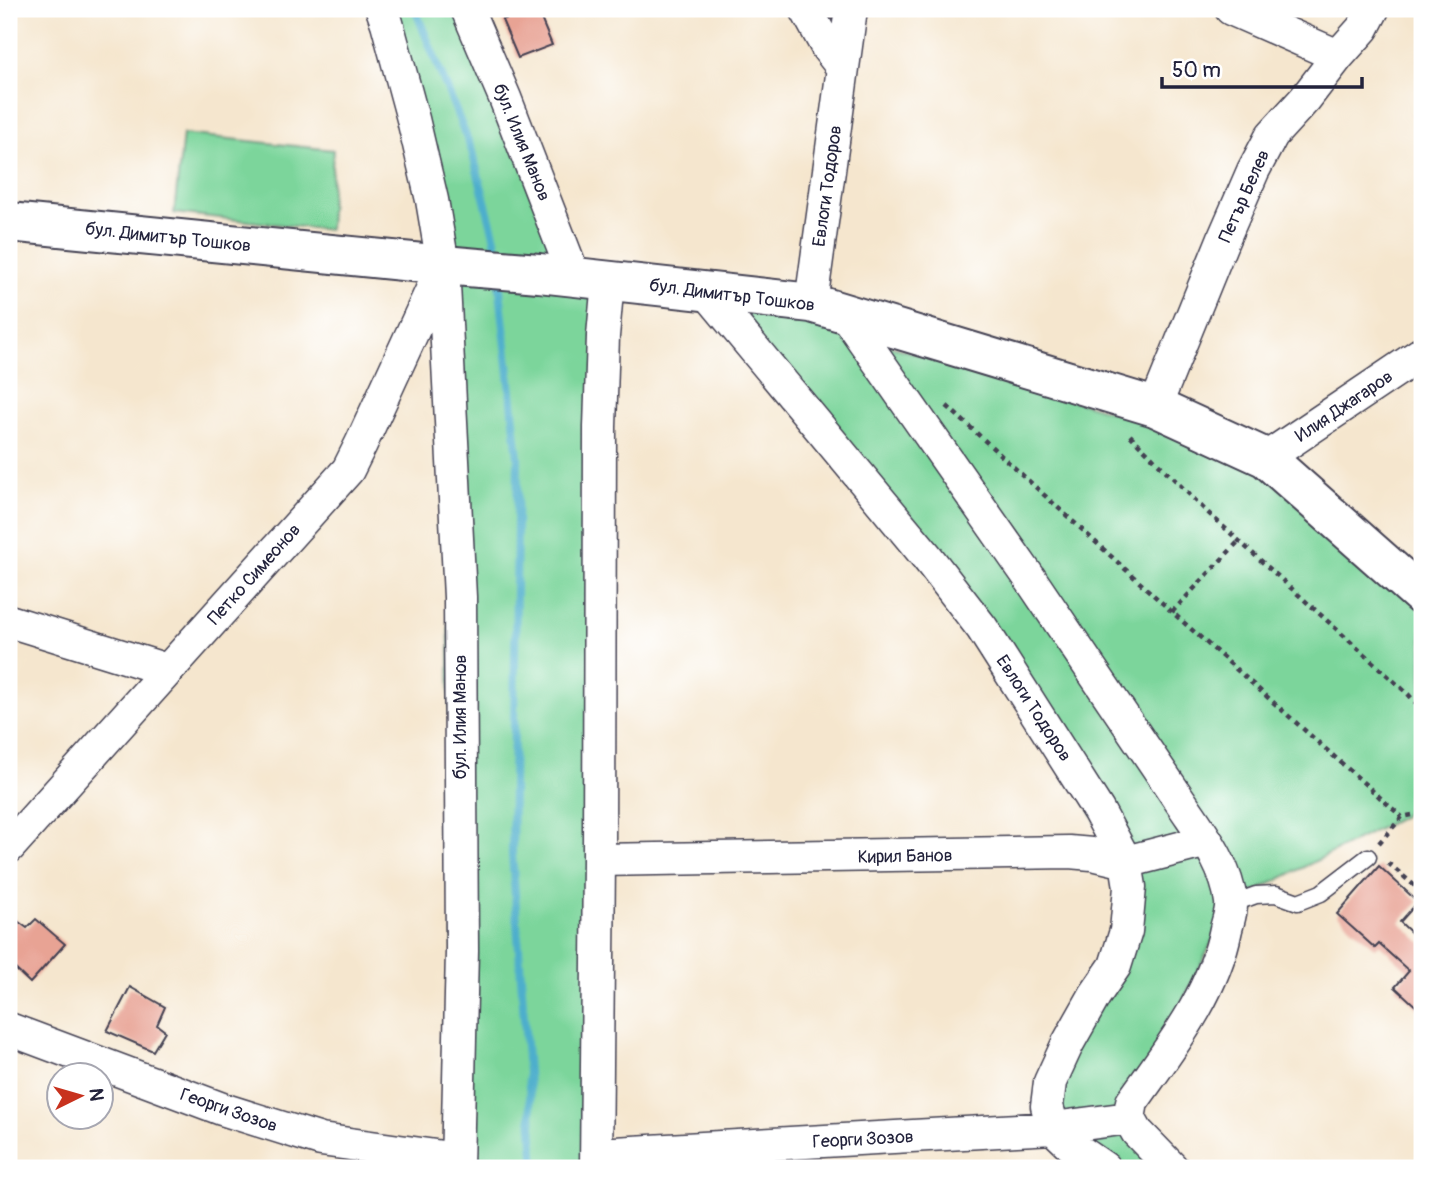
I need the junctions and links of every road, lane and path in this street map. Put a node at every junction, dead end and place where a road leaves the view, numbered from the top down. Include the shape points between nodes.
1 (382, 9) edge
2 (467, 9) edge
3 (806, 9) edge
4 (851, 9) edge
5 (1231, 9) edge
6 (1373, 9) edge
7 (1338, 56) junction
8 (843, 68) junction
9 (9, 222) edge
10 (450, 265) junction
11 (574, 276) junction
12 (706, 290) junction
13 (828, 308) junction
14 (1422, 353) edge
15 (937, 398) dead end
16 (1155, 407) junction
17 (1127, 432) dead end
18 (1266, 458) junction
19 (1239, 541) junction
20 (1422, 596) edge
21 (1172, 612) junction
22 (9, 621) edge
23 (167, 670) junction
24 (1422, 710) edge
25 (1422, 813) edge
26 (1402, 817) junction
27 (1207, 841) junction
28 (9, 847) edge
29 (1367, 857) junction
30 (599, 860) junction
31 (1126, 862) junction
32 (1422, 892) edge
33 (1231, 904) junction
34 (9, 1029) edge
35 (1129, 1118) junction
36 (1053, 1128) junction
37 (597, 1161) edge
38 (457, 1164) edge
39 (1104, 1168) edge
40 (1172, 1168) edge

1 - 10 street, бул. Илия Манов
2 - 11 street, бул. Илия Манов
3 - 8 street
4 - 8 street, Евлоги Тодоров
5 - 7 street
6 - 7 street, Петър Белев
7 - 16 street, Петър Белев via 1265,147
8 - 13 street, Евлоги Тодоров
9 - 10 street, бул. Димитър Тошков
10 - 11 street, бул. Димитър Тошков
10 - 23 street, Петко Симеонов via 348,470
10 - 38 street, бул. Илия Манов via 460,597
11 - 12 street, бул. Димитър Тошков
11 - 30 street, бул. Илия Манов via 603,336
12 - 13 street, бул. Димитър Тошков
12 - 31 street, Евлоги Тодоров via 982,628
13 - 16 street, бул. Димитър Тошков
13 - 27 street via 1031,580
14 - 18 street, Илия Джагаров
15 - 21 path
16 - 18 street, бул. Димитър Тошков
17 - 19 path
18 - 20 street, бул. Димитър Тошков
19 - 21 path
19 - 24 path
21 - 26 path
22 - 23 street
23 - 28 street, Петко Симеонов
25 - 26 path
26 - 29 path
27 - 31 street, Кирил Банов
27 - 33 street via 1222,870
29 - 32 path via 1383,860
29 - 33 lane via 1321,893 1298,902 1276,894
30 - 31 street, Кирил Банов via 1069,852
30 - 37 street, бул. Илия Манов
31 - 36 street, Евлоги Тодоров via 1130,887 1126,931 1115,965 1068,1043 1050,1083 1046,1106
33 - 35 street via 1223,945 1203,996 1132,1102
34 - 38 street, Георги Зозов via 222,1109 321,1140
35 - 36 street, Георги Зозов
35 - 40 street
36 - 37 street, Георги Зозов
36 - 39 street

